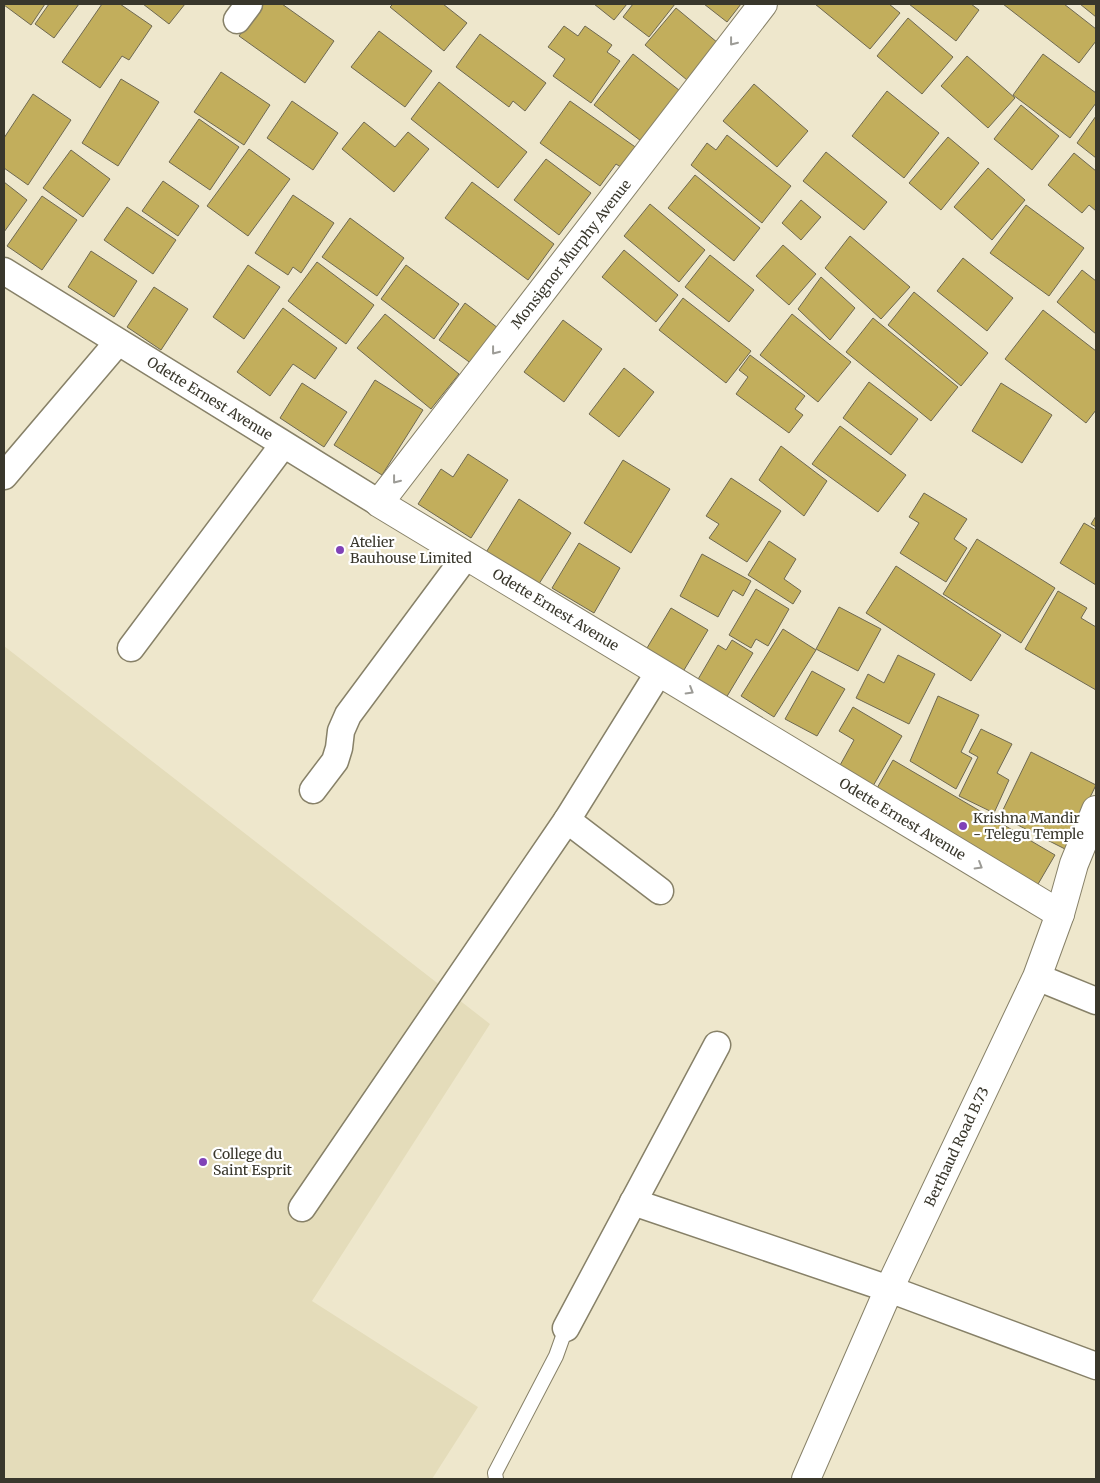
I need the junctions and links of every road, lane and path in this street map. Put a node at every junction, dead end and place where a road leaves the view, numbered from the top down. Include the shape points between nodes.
1 (763, 4) edge
2 (4, 271) edge
3 (118, 342) junction
4 (283, 445) junction
5 (4, 476) edge
6 (378, 503) junction
7 (466, 556) junction
8 (132, 648) dead end
9 (658, 672) junction
10 (313, 790) dead end
11 (1096, 810) edge
12 (566, 820) junction
13 (660, 891) dead end
14 (1060, 914) junction
15 (1037, 977) junction
16 (1096, 1000) edge
17 (717, 1045) dead end
18 (633, 1202) junction
19 (302, 1208) dead end
20 (889, 1289) junction
21 (566, 1328) joint
22 (1096, 1366) edge
23 (811, 1478) edge
24 (496, 1479) edge

1 -> 6 street, Monsignor Murphy Avenue
2 - 3 street, Odette Ernest Avenue
3 - 4 street, Odette Ernest Avenue
3 - 5 street
4 - 6 street, Odette Ernest Avenue
4 - 8 street
6 - 7 street, Odette Ernest Avenue
7 - 9 street, Odette Ernest Avenue
7 - 10 street via 348,715 335,761
9 - 12 street
9 -> 14 street, Odette Ernest Avenue
11 - 14 street, Berthaud Road B.73 via 1074,864
12 - 13 street
12 - 19 street
14 - 15 street, Berthaud Road B.73
15 - 16 street
15 - 20 street, Berthaud Road B.73
17 - 18 street
18 - 20 street
18 - 21 street
20 - 22 street
20 - 23 street, Berthaud Road B.73
21 - 24 lane via 556,1356 495,1473

